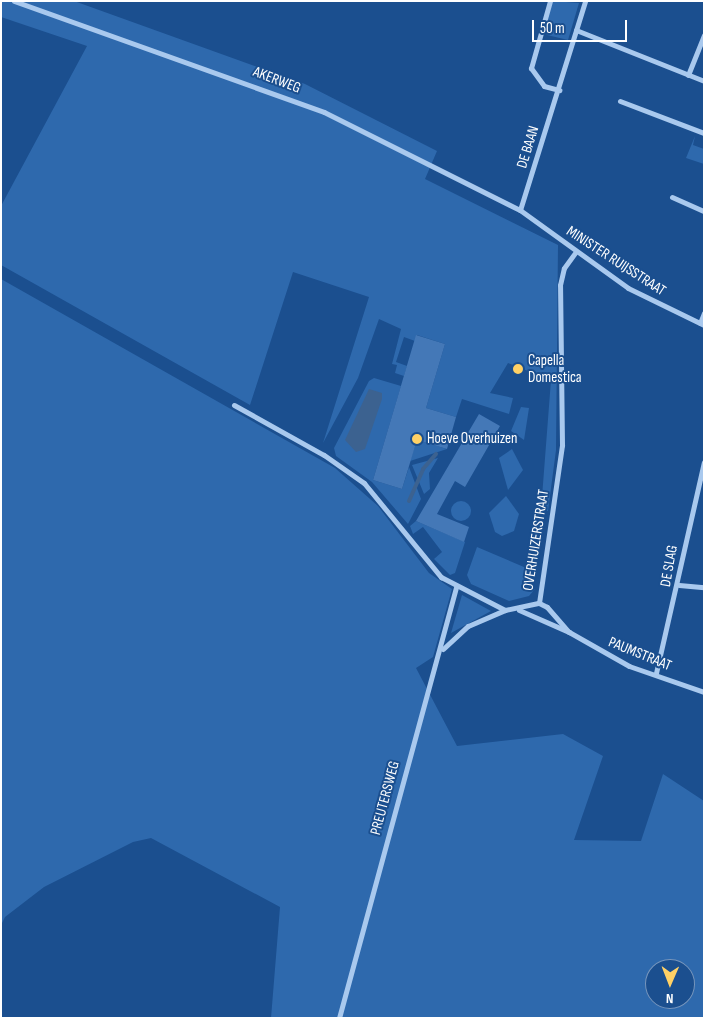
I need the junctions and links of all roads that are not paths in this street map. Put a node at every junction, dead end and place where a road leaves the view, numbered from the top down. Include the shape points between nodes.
1 (14, 1) edge
2 (550, 1) edge
3 (585, 1) edge
4 (576, 30) junction
5 (704, 35) edge
6 (688, 75) junction
7 (704, 81) edge
8 (559, 90) junction
9 (620, 101) dead end
10 (704, 133) edge
11 (672, 197) dead end
12 (520, 210) junction
13 (704, 211) edge
14 (575, 253) junction
15 (704, 313) edge
16 (702, 324) edge
17 (234, 405) dead end
18 (704, 462) edge
19 (703, 470) edge
20 (456, 586) junction
21 (679, 586) junction
22 (704, 587) edge
23 (539, 603) junction
24 (505, 610) junction
25 (519, 610) junction
26 (569, 632) junction
27 (442, 649) junction
28 (656, 673) junction
29 (704, 692) edge
30 (339, 1018) edge

1 - 12 street, AKERWEG via 324,112
2 - 8 street via 531,68 544,86
3 - 4 street, DE BAAN
4 - 6 street
4 - 8 street, DE BAAN
5 - 6 street
6 - 7 street
8 - 12 street, DE BAAN
9 - 10 street
11 - 13 street
12 - 14 street, MINISTER RUIJSSTRAAT
14 - 16 street, MINISTER RUIJSSTRAAT via 628,288
14 - 23 street, OVERHUIZERSTRAAT via 564,268 560,285 562,446
15 - 16 street
17 - 20 street, OVERHUIZERSTRAAT via 324,455 364,482 435,572
18 - 19 street, DE SLAG
19 - 21 street, DE SLAG via 688,522
20 - 24 street, OVERHUIZERSTRAAT
20 - 27 street, PREUTERSWEG
21 - 22 street
21 - 28 street, DE SLAG
23 - 25 street, OVERHUIZERSTRAAT
23 - 26 street, PAUMSTRAAT via 547,606
24 - 25 street, OVERHUIZERSTRAAT
24 - 27 street via 468,626
25 - 26 street, PAUMSTRAAT
26 - 28 street, PAUMSTRAAT via 615,660
27 - 30 street, PREUTERSWEG via 418,724
28 - 29 street, PAUMSTRAAT

